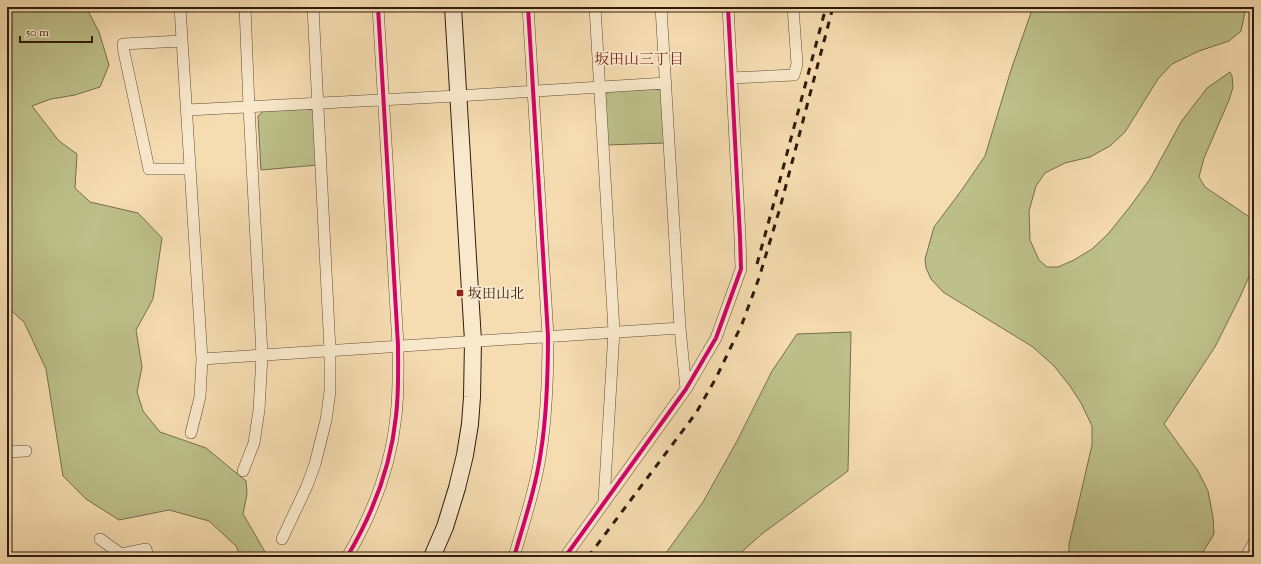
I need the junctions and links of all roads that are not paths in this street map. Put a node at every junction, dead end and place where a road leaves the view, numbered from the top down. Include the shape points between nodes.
1 (180, 7) edge
2 (245, 7) edge
3 (313, 7) edge
4 (378, 7) edge
5 (453, 7) edge
6 (528, 7) edge
7 (595, 7) edge
8 (661, 7) edge
9 (728, 7) edge
10 (793, 7) edge
11 (182, 41) junction
12 (732, 78) junction
13 (666, 83) junction
14 (600, 87) junction
15 (533, 91) junction
16 (458, 96) junction
17 (384, 100) junction
18 (317, 104) junction
19 (249, 107) junction
20 (187, 110) junction
21 (190, 169) junction
22 (680, 328) junction
23 (614, 331) junction
24 (548, 336) junction
25 (473, 341) junction
26 (398, 345) junction
27 (330, 351) junction
28 (262, 355) junction
29 (202, 359) junction
30 (686, 389) junction
31 (191, 433) dead end
32 (26, 451) dead end
33 (7, 452) edge
34 (243, 471) dead end
35 (604, 502) junction
36 (100, 539) dead end
37 (282, 539) dead end
38 (1254, 542) edge
39 (148, 557) edge
40 (347, 557) edge
41 (432, 557) edge
42 (514, 557) edge
43 (565, 557) edge
44 (1246, 557) edge

1 - 11 street
2 - 19 street
3 - 18 street
4 - 17 street
5 - 16 street
6 - 15 street
7 - 14 street
8 - 13 street
9 - 12 street
10 - 12 street via 797,64 794,76
11 - 20 street
11 - 21 street via 124,44 124,52 149,169
12 - 30 street via 741,269 716,338
13 - 14 street
13 - 22 street
14 - 15 street
14 - 23 street
15 - 16 street
15 - 24 street
16 - 17 street
16 - 25 street
17 - 18 street
17 - 26 street
18 - 19 street
18 - 27 street
19 - 20 street
19 - 28 street
20 - 21 street
21 - 29 street
22 - 23 street
22 - 30 street
23 - 24 street
23 - 35 street
24 - 25 street
24 - 42 street via 548,370 541,452 531,501
25 - 26 street
25 - 41 street via 472,397 465,455 445,527
26 - 27 street
26 - 40 street via 398,391 392,447 370,514
27 - 28 street
27 - 37 street via 330,392 321,442 307,486
28 - 29 street
28 - 34 street via 260,410 254,443
29 - 31 street via 200,397
30 - 35 street
32 - 33 street
35 - 43 street
36 - 39 street via 121,554 146,549
38 - 44 street

